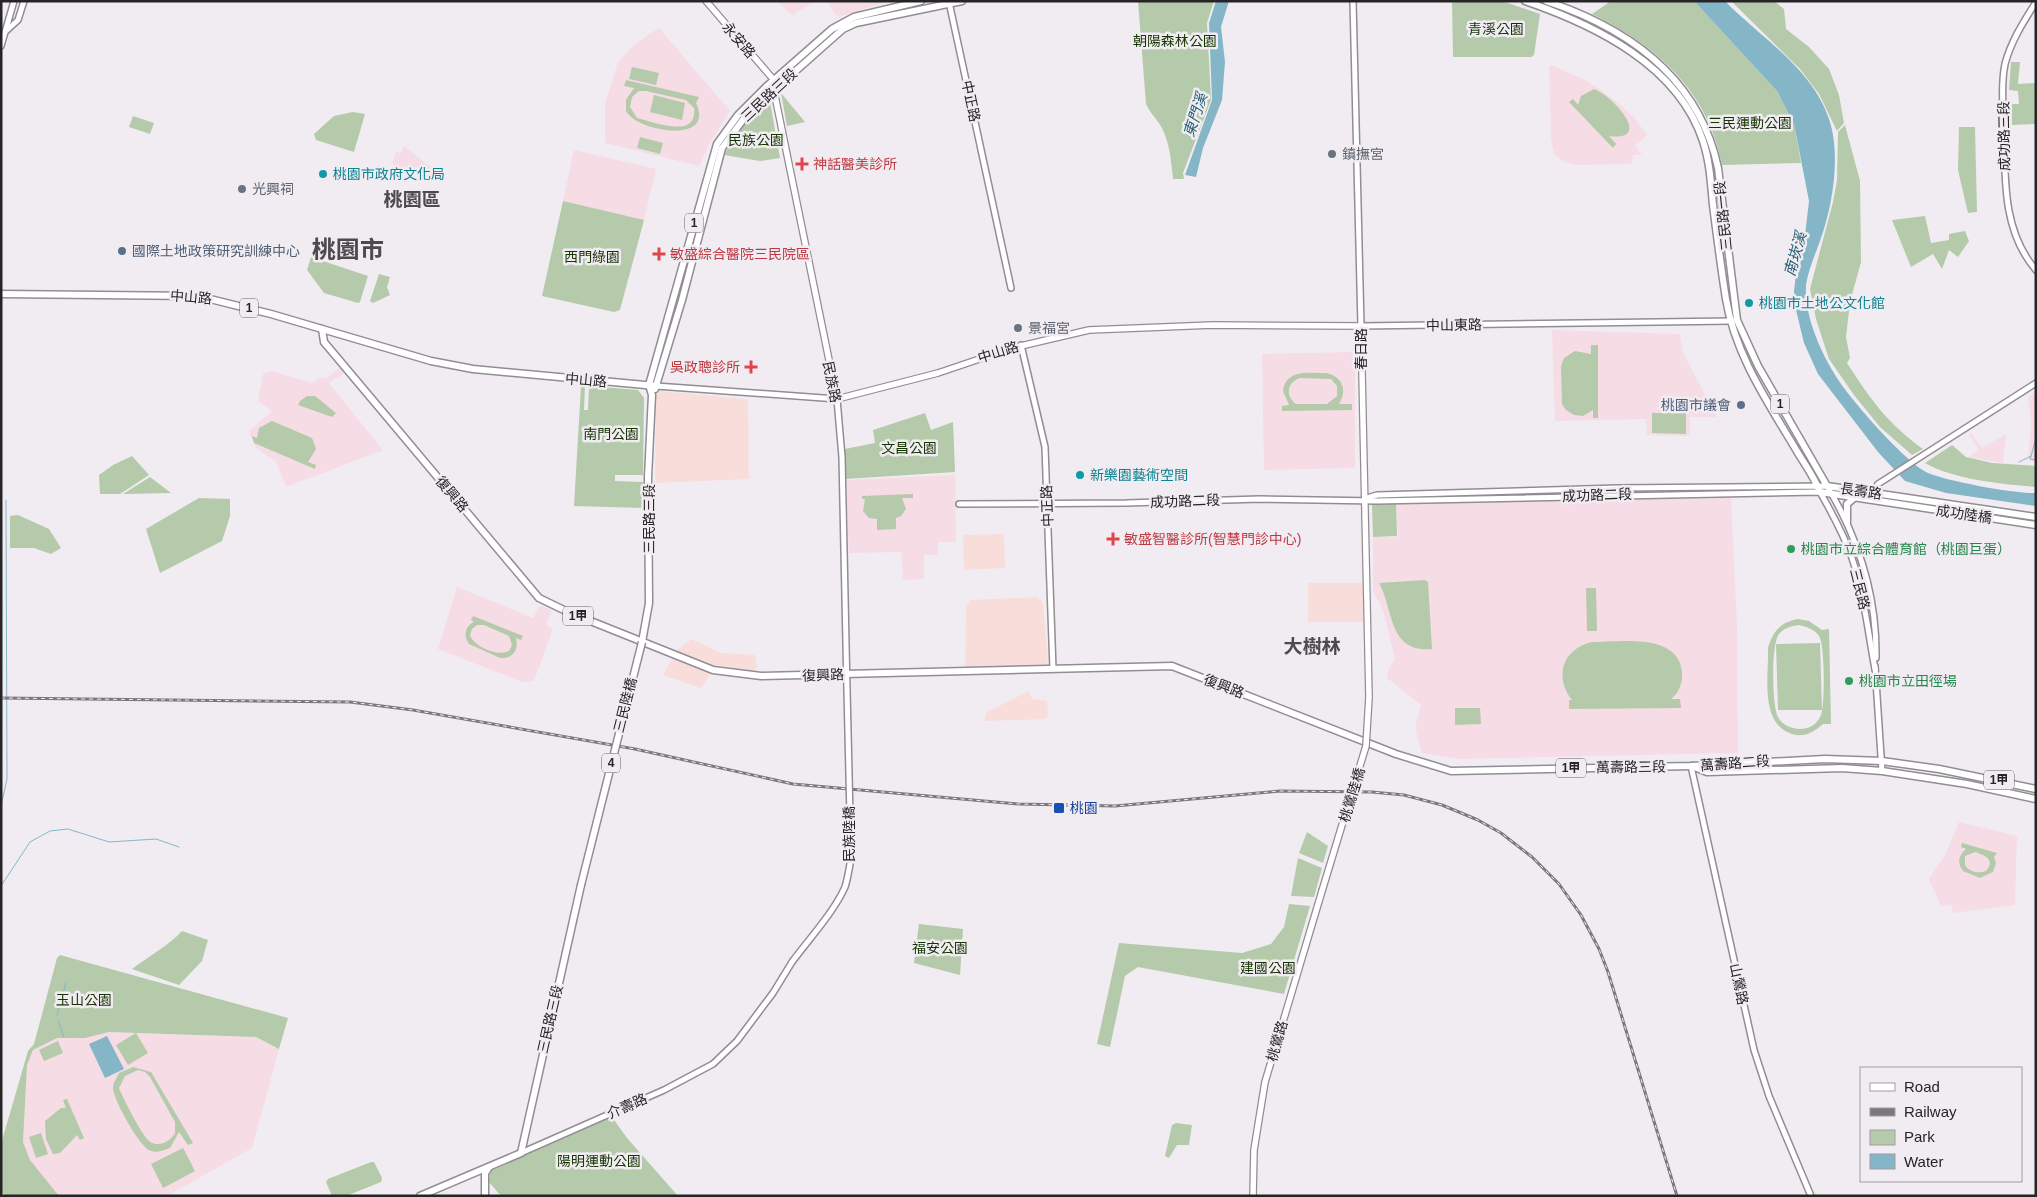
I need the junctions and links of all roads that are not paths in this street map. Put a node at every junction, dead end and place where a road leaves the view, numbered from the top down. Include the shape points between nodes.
1 (14, 1) edge
2 (24, 1) edge
3 (706, 1) edge
4 (921, 1) edge
5 (962, 1) edge
6 (1354, 1) edge
7 (1525, 1) edge
8 (950, 2) edge
9 (2036, 2) edge
10 (1549, 5) edge
11 (6, 31) junction
12 (1, 46) edge
13 (774, 79) junction
14 (774, 91) junction
15 (2036, 270) edge
16 (1011, 288) dead end
17 (1, 294) edge
18 (1737, 320) junction
19 (1729, 321) junction
20 (1171, 326) joint
21 (1360, 326) junction
22 (322, 329) junction
23 (1022, 345) junction
24 (2036, 383) edge
25 (653, 386) junction
26 (652, 395) joint
27 (837, 399) junction
28 (1783, 409) junction
29 (1774, 413) junction
30 (1611, 488) junction
31 (1585, 489) junction
32 (1819, 489) junction
33 (1769, 490) junction
34 (1829, 490) junction
35 (1873, 492) junction
36 (1611, 494) junction
37 (1585, 495) junction
38 (1894, 495) joint
39 (1856, 497) junction
40 (1364, 499) junction
41 (1871, 500) junction
42 (1892, 503) joint
43 (959, 504) dead end
44 (1046, 504) junction
45 (2036, 517) edge
46 (1846, 522) junction
47 (2036, 525) edge
48 (642, 642) junction
49 (1053, 668) junction
50 (1875, 669) junction
51 (847, 674) junction
52 (847, 690) joint
53 (1369, 696) joint
54 (1882, 761) junction
55 (1691, 766) junction
56 (1451, 771) joint
57 (1882, 771) junction
58 (2036, 789) edge
59 (2036, 799) edge
60 (581, 885) joint
61 (1322, 891) joint
62 (792, 962) joint
63 (521, 1153) junction
64 (490, 1167) junction
65 (420, 1196) edge
66 (485, 1196) edge
67 (1253, 1196) edge
68 (1811, 1196) edge

1 - 11 street
2 - 11 street via 18,20
3 - 13 main road, 永安路
4 - 13 main road, 三民路三段 / 1 via 842,23
5 - 8 main road, 1
6 - 21 street, 春日路
7 - 10 main road, 1
8 - 14 main road, 三民路三段 / 1 via 856,23 843,29
8 - 16 street, 中正路
9 - 15 street, 成功路三段 via 2013,42 2006,62 2004,100 2007,205 2024,257
10 - 18 main road, 三民路一段 / 1 via 1605,26 1643,50 1663,66 1693,102 1709,134 1718,168
10 - 19 main road, 三民路一段 / 1 via 1632,53 1671,86 1688,108 1706,154
11 - 12 street
13 - 14 main road, 民族路
13 - 25 main road, 三民路三段 / 1 via 738,115 716,144
14 - 25 main road, 三民路三段 / 1 via 742,119 722,148 682,300
14 - 27 main road, 民族路
17 - 22 main road, 中山路 / 1 via 198,296
18 - 19 street, 中山東路
18 - 28 main road, 三民路一段 / 1
19 - 21 street, 中山東路
19 - 29 main road, 三民路一段 / 1 via 1742,355
20 - 21 main road, 中山東路
20 - 23 main road, 中山路 via 1089,330
21 - 40 main road, 春日路
22 - 25 main road, 中山路 / 1 via 431,361 472,369
22 - 48 main road, 復興路 / 1甲 via 324,342 536,594 557,607
23 - 27 main road, 中山路 via 938,373
23 - 44 street, 中正路 via 1045,447
24 - 35 street via 1887,479
25 - 26 main road, 三民路三段 / 1
25 - 27 street, 中山路
26 - 48 main road, 三民路三段 / 4 via 648,482 649,603
27 - 51 street, 民族路 via 842,457
28 - 29 main road
28 - 34 main road, 三民路一段 / 1
29 - 32 main road, 三民路一段 / 1
30 - 31 street, 成功路二段
30 - 33 street, 成功路二段
30 - 36 street
31 - 37 street
31 - 40 street, 成功路二段 via 1377,495
32 - 33 street, 成功路二段
32 - 34 main road, 成功路二段
32 - 50 street, 三民路 via 1852,559
33 - 36 street, 成功路二段
34 - 35 main road, 長壽路
34 - 39 main road, 長壽路
34 - 46 street, 三民路
35 - 38 main road, 長壽路
35 - 41 street
36 - 37 street, 成功路二段
37 - 40 street, 成功路二段
38 - 45 main road, 成功陸橋
39 - 41 main road, 長壽路
39 - 46 main road via 1847,504
40 - 44 street, 成功路二段 via 1260,498
40 - 53 main road, 春日路
41 - 42 main road, 長壽路
42 - 47 main road, 成功陸橋
43 - 44 street, 成功路二段
44 - 49 street, 中正路
46 - 50 street, 三民路 via 1862,561 1873,604
48 - 51 main road, 復興路 / 1甲 via 712,670 737,675
48 - 60 main road, 三民陸橋 / 4, bridge
49 - 51 main road, 復興路 / 1甲
49 - 56 main road, 復興路 / 1甲 via 1172,666 1396,754
50 - 54 street, 三民路
51 - 52 street, 民族路
52 - 62 street, 民族陸橋, bridge via 848,873 833,906
53 - 61 main road, 桃鶯陸橋, bridge via 1366,746
54 - 55 main road, 萬壽路二段 / 1甲 via 1815,759
54 - 57 street, 三民路
54 - 58 main road, 萬壽路二段 / 1甲
55 - 56 main road, 萬壽路三段 / 1甲
55 - 57 main road, 萬壽路二段 / 1甲 via 1707,772 1842,768
55 - 68 street, 山鶯路 via 1754,1050 1768,1096
57 - 59 main road, 萬壽路二段 / 1甲
60 - 63 main road, 三民路三段 / 4
61 - 67 main road, 桃鶯路 via 1265,1082 1254,1150
62 - 63 street, 介壽路 via 737,1041 713,1064 664,1090
63 - 64 main road, 介壽路
64 - 65 main road, 介壽路
64 - 66 main road via 485,1173

